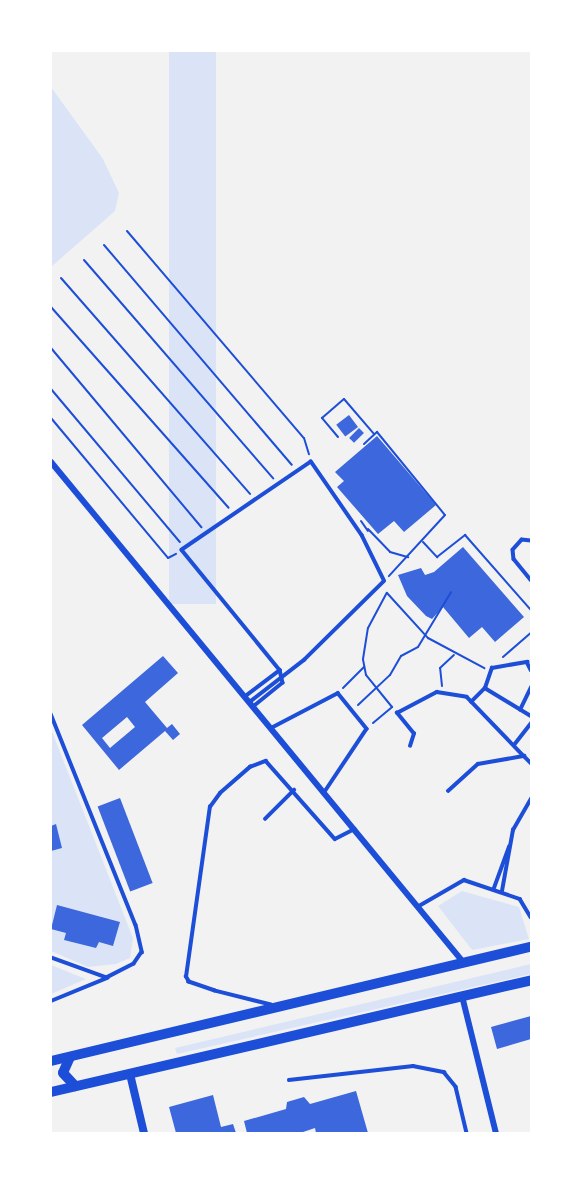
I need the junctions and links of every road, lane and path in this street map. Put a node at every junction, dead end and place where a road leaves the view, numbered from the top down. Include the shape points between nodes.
1 (127, 231) dead end
2 (104, 245) dead end
3 (84, 260) dead end
4 (61, 278) dead end
5 (51, 307) edge
6 (51, 348) edge
7 (51, 388) edge
8 (51, 418) edge
9 (374, 434) junction
10 (338, 437) dead end
11 (363, 444) dead end
12 (51, 462) edge
13 (311, 462) junction
14 (298, 471) junction
15 (279, 484) junction
16 (255, 500) junction
17 (234, 514) junction
18 (367, 529) dead end
19 (207, 533) junction
20 (531, 541) edge
21 (423, 542) junction
22 (184, 549) junction
23 (408, 557) junction
24 (531, 580) edge
25 (384, 581) junction
26 (451, 592) dead end
27 (531, 610) edge
28 (531, 632) edge
29 (454, 655) junction
30 (365, 667) junction
31 (492, 668) junction
32 (280, 670) junction
33 (531, 670) edge
34 (283, 675) junction
35 (531, 687) edge
36 (377, 688) junction
37 (485, 688) junction
38 (437, 692) junction
39 (338, 693) junction
40 (251, 701) junction
41 (471, 702) junction
42 (392, 707) junction
43 (351, 710) junction
44 (520, 710) junction
45 (397, 713) junction
46 (51, 714) edge
47 (531, 716) edge
48 (531, 723) edge
49 (273, 727) junction
50 (367, 729) junction
51 (514, 745) junction
52 (410, 746) dead end
53 (524, 755) junction
54 (531, 763) edge
55 (293, 790) junction
56 (448, 791) dead end
57 (325, 792) junction
58 (531, 799) edge
59 (265, 819) dead end
60 (355, 828) junction
61 (510, 845) junction
62 (494, 888) junction
63 (502, 891) junction
64 (419, 906) junction
65 (531, 917) edge
66 (531, 947) edge
67 (51, 958) edge
68 (464, 963) junction
69 (107, 978) junction
70 (531, 979) edge
71 (462, 996) junction
72 (51, 1001) edge
73 (276, 1008) junction
74 (70, 1057) junction
75 (51, 1061) edge
76 (130, 1073) junction
77 (289, 1080) dead end
78 (75, 1086) junction
79 (51, 1092) edge
80 (144, 1133) edge
81 (467, 1133) edge
82 (496, 1133) edge

1 - 13 path via 304,438
2 - 14 path
3 - 15 path
4 - 16 path
5 - 17 path
6 - 19 path
7 - 22 path
8 - 22 path via 168,558
9 - 10 path via 344,399 322,418
9 - 11 path
9 - 21 path via 445,515
12 - 40 street
13 - 14 lane
13 - 25 lane via 362,536
14 - 15 lane
15 - 16 lane
16 - 17 lane
17 - 19 lane
18 - 23 path via 390,552
19 - 22 lane
20 - 24 lane via 522,540 513,550 514,559
21 - 23 path
21 - 27 path via 437,557 465,535
22 - 32 lane
23 - 25 path
25 - 34 lane
26 - 36 path via 418,647 401,656
28 - 31 path
29 - 30 path via 412,624 387,593 368,628
29 - 31 path
29 - 38 path via 440,668 445,683
30 - 36 path
30 - 39 path
31 - 33 lane via 527,662
31 - 37 lane
32 - 34 lane
32 - 40 lane
34 - 40 lane via 283,683
35 - 44 lane
36 - 42 path
36 - 43 path
37 - 41 lane
37 - 44 lane
38 - 41 lane
38 - 45 lane
39 - 43 lane
39 - 49 lane
40 - 49 street
41 - 51 lane
42 - 45 path
42 - 50 path
43 - 50 lane
44 - 47 lane
45 - 52 lane via 414,734
46 - 69 lane via 136,925 142,952 134,964
48 - 51 lane
49 - 57 street
50 - 57 lane
51 - 53 lane
53 - 54 lane
53 - 56 lane via 478,764
55 - 59 lane
55 - 60 lane via 335,839
55 - 73 lane via 266,761 250,767 213,802 185,969 189,982
57 - 60 street
58 - 61 lane
60 - 64 street
61 - 62 lane
61 - 63 lane
62 - 63 lane
62 - 64 lane via 464,880
63 - 65 lane via 528,906
64 - 68 street
66 - 68 highway
67 - 69 lane
68 - 73 highway
69 - 72 lane
70 - 71 highway
71 - 76 highway
71 - 82 street
73 - 74 highway
74 - 75 highway
74 - 78 highway via 63,1073
76 - 78 highway
76 - 80 street
77 - 81 lane via 413,1066 444,1072 456,1087
78 - 79 highway

